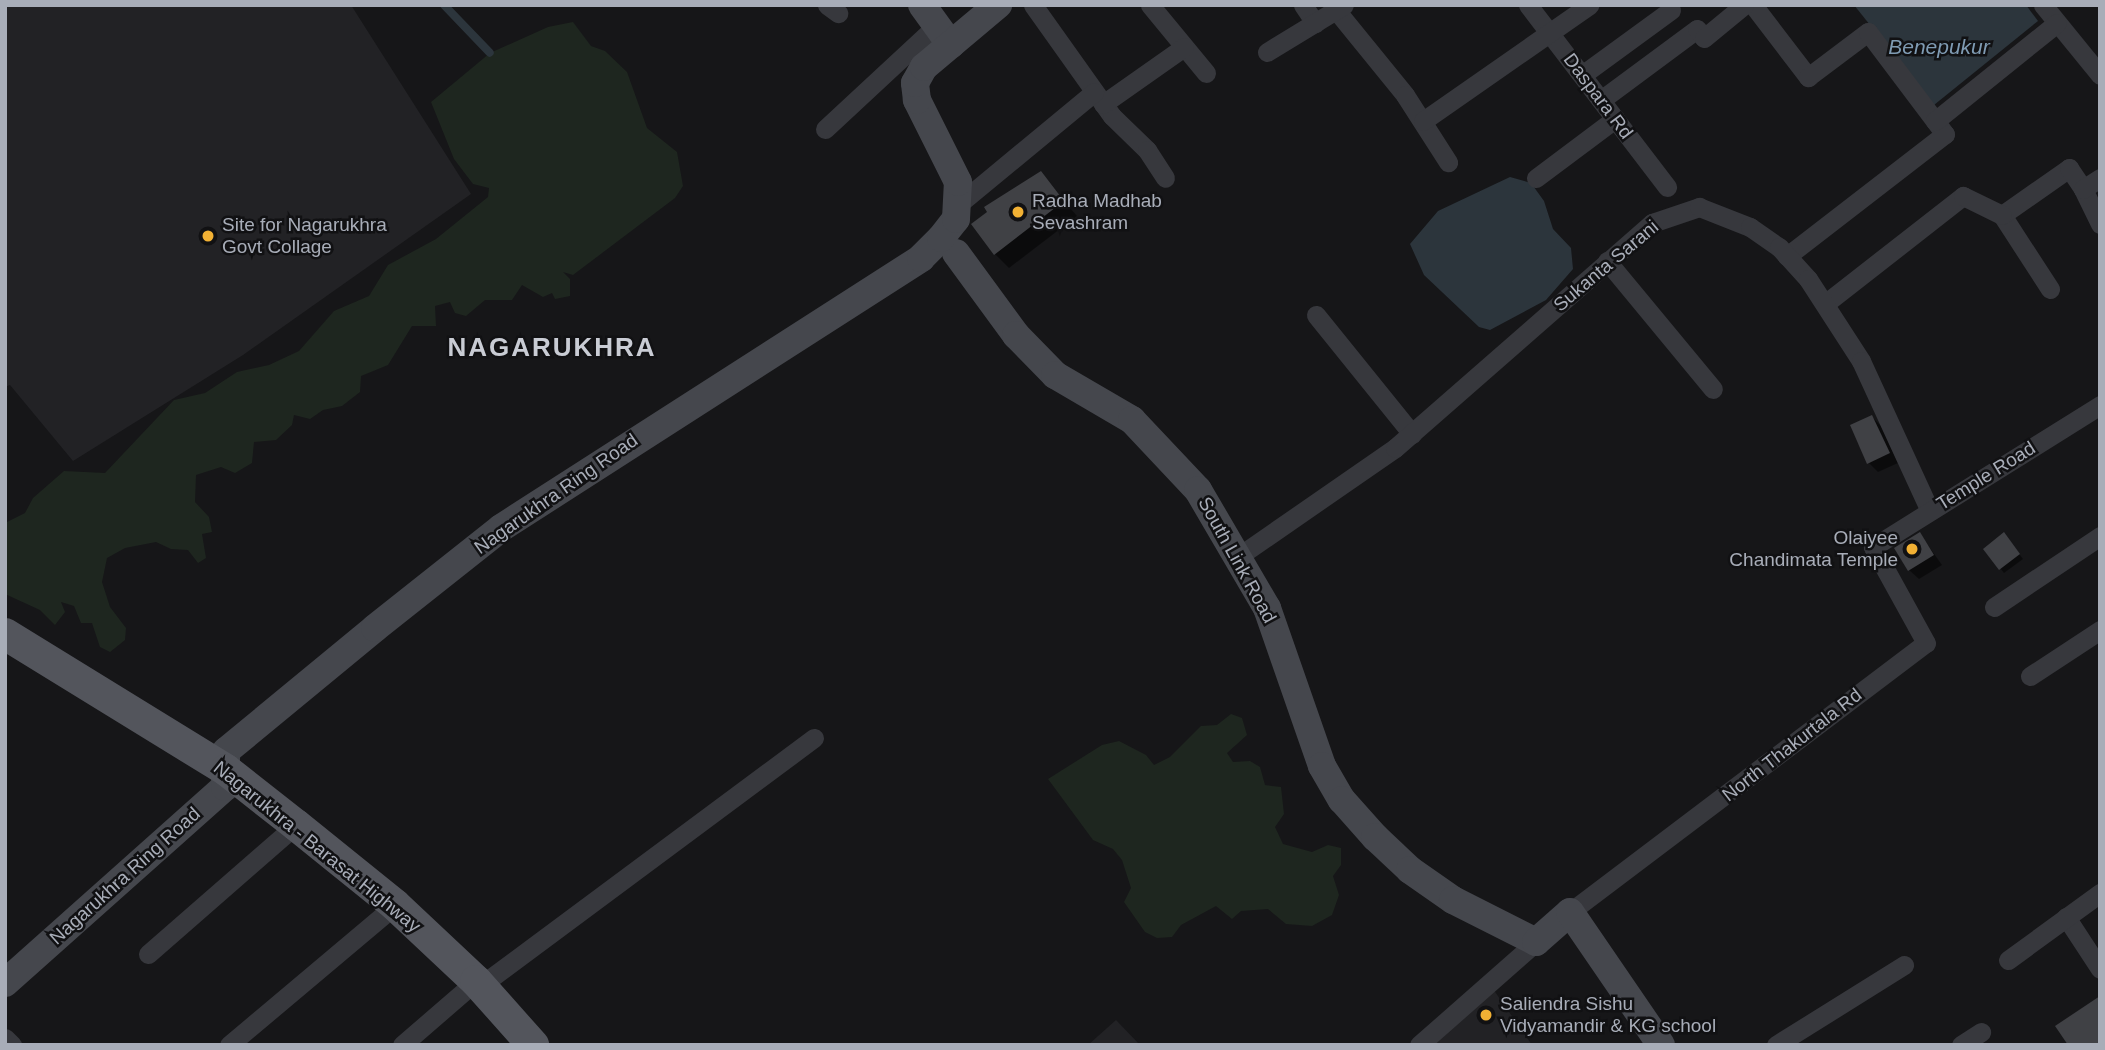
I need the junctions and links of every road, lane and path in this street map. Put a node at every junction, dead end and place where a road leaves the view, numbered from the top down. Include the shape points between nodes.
1 (998, 5) edge
2 (1033, 5) edge
3 (1150, 5) edge
4 (1303, 5) edge
5 (1528, 5) edge
6 (1589, 5) edge
7 (1744, 5) edge
8 (1753, 5) edge
9 (2043, 5) edge
10 (1340, 8) edge
11 (1671, 10) dead end
12 (1315, 23) junction
13 (2057, 23) junction
14 (937, 25) edge
15 (1550, 33) junction
16 (1184, 47) junction
17 (1267, 52) dead end
18 (2097, 67) edge
19 (1206, 73) dead end
20 (1582, 75) junction
21 (1099, 98) junction
22 (1601, 100) junction
23 (1615, 119) junction
24 (1423, 121) junction
25 (1935, 121) junction
26 (825, 129) dead end
27 (1448, 162) dead end
28 (1165, 178) dead end
29 (1536, 178) dead end
30 (2092, 184) edge
31 (1667, 187) junction
32 (1699, 207) junction
33 (958, 211) junction
34 (2002, 215) junction
35 (1652, 223) junction
36 (2100, 224) edge
37 (956, 253) junction
38 (1787, 256) junction
39 (921, 258) junction
40 (1607, 261) junction
41 (2050, 289) dead end
42 (1826, 303) junction
43 (1316, 315) dead end
44 (1713, 389) dead end
45 (2100, 405) edge
46 (1412, 434) junction
47 (1930, 511) junction
48 (2100, 536) edge
49 (1873, 547) joint
50 (1239, 556) junction
51 (1994, 607) dead end
52 (2100, 630) edge
53 (5, 634) edge
54 (2030, 676) dead end
55 (814, 738) dead end
56 (226, 771) junction
57 (296, 825) junction
58 (2100, 892) edge
59 (395, 905) junction
60 (1570, 912) junction
61 (2066, 917) junction
62 (1536, 942) junction
63 (148, 954) dead end
64 (2007, 960) dead end
65 (1904, 965) dead end
66 (2100, 969) edge
67 (5, 984) edge
68 (478, 984) junction
69 (1982, 1032) dead end
70 (5, 1038) edge
71 (12, 1045) edge
72 (229, 1045) edge
73 (402, 1045) edge
74 (533, 1045) edge
75 (1419, 1045) edge
76 (1661, 1045) edge
77 (1776, 1045) edge
78 (1961, 1045) edge

1 - 14 main road
2 - 21 street
3 - 16 street
4 - 12 street
5 - 15 street, Daspara Rd
6 - 15 street
7 - 22 street via 1703,38 1697,29
8 - 25 street via 1808,77 1868,32
9 - 13 street
10 - 12 street
10 - 24 street
11 - 20 street
12 - 17 street
13 - 18 street
13 - 25 street
14 - 26 street
14 - 33 main road via 915,83 917,100 958,182
15 - 20 street, Daspara Rd
15 - 24 street
16 - 19 street
16 - 21 street
20 - 22 street, Daspara Rd
21 - 28 street via 1147,150
21 - 33 street
22 - 23 street, Daspara Rd
23 - 29 street
23 - 31 street, Daspara Rd
24 - 27 street
25 - 38 street via 1945,134
30 - 34 street via 2069,168
30 - 36 street
31 - 32 street
31 - 35 street via 1664,211
32 - 35 street, Sukanta Sarani
32 - 38 street via 1750,227
33 - 37 main road
33 - 39 main road, Nagarukhra Ring Road
34 - 41 street
34 - 42 street via 1963,195
35 - 40 street, Sukanta Sarani
37 - 39 main road
37 - 50 main road, South Link Road via 1016,335 1055,375 1132,420 1162,447 1198,490
38 - 42 street
39 - 56 main road, Nagarukhra Ring Road via 501,528 226,751
40 - 44 street
40 - 46 street, Sukanta Sarani
42 - 47 street via 1861,360
43 - 46 street
45 - 47 street, Temple Road
46 - 50 street, Sukanta Sarani
47 - 49 street, Temple Road
48 - 51 street
49 - 60 street, North Thakurtala Rd via 1926,643
50 - 62 main road, South Link Road via 1283,650 1322,766 1342,800 1410,870 1499,927
52 - 54 street
53 - 56 main road, Nagarukhra - Barasat Highway
55 - 68 street
56 - 57 main road, Nagarukhra - Barasat Highway
56 - 67 main road, Nagarukhra Ring Road via 225,787
57 - 59 main road, Nagarukhra - Barasat Highway
57 - 63 street
58 - 61 street
59 - 68 main road, Nagarukhra - Barasat Highway
59 - 72 street
60 - 62 main road
60 - 76 main road
61 - 64 street
61 - 66 street
62 - 75 street
65 - 77 street
68 - 73 street
68 - 74 main road, Nagarukhra - Barasat Highway
69 - 78 street
70 - 71 street

